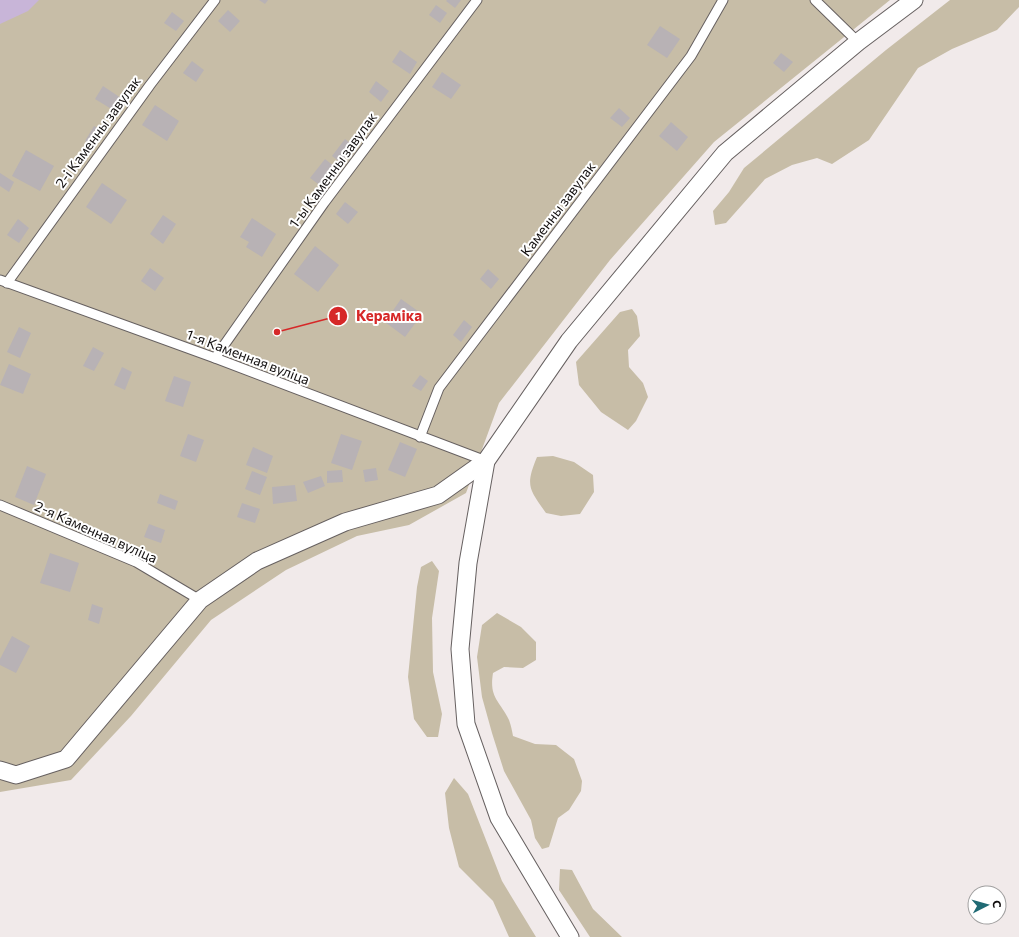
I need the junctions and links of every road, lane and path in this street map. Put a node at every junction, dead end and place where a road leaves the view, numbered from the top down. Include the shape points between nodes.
1 (215, 0) edge
2 (477, 0) edge
3 (723, 0) edge
4 (815, 0) edge
5 (914, 0) edge
6 (858, 42) junction
7 (3, 281) edge
8 (215, 358) junction
9 (420, 437) junction
10 (486, 461) junction
11 (0, 505) edge
12 (200, 600) junction
13 (0, 770) edge
14 (570, 937) edge

1 - 7 lane, 2-і Каменны завулак
2 - 8 lane, 1-ы Каменны завулак via 324,204
3 - 9 lane, Каменны завулак via 691,56 439,388
4 - 6 lane
5 - 6 street
6 - 10 street via 725,153 569,341
7 - 8 lane, 1-я Каменная вуліца
8 - 9 lane, 1-я Каменная вуліца
9 - 10 lane, 1-я Каменная вуліца
10 - 12 street via 438,495 345,522 257,561
10 - 14 street via 468,563 460,649 466,724 499,818
11 - 12 lane, 2-я Каменная вуліца via 136,562
12 - 13 street via 66,759 16,775

